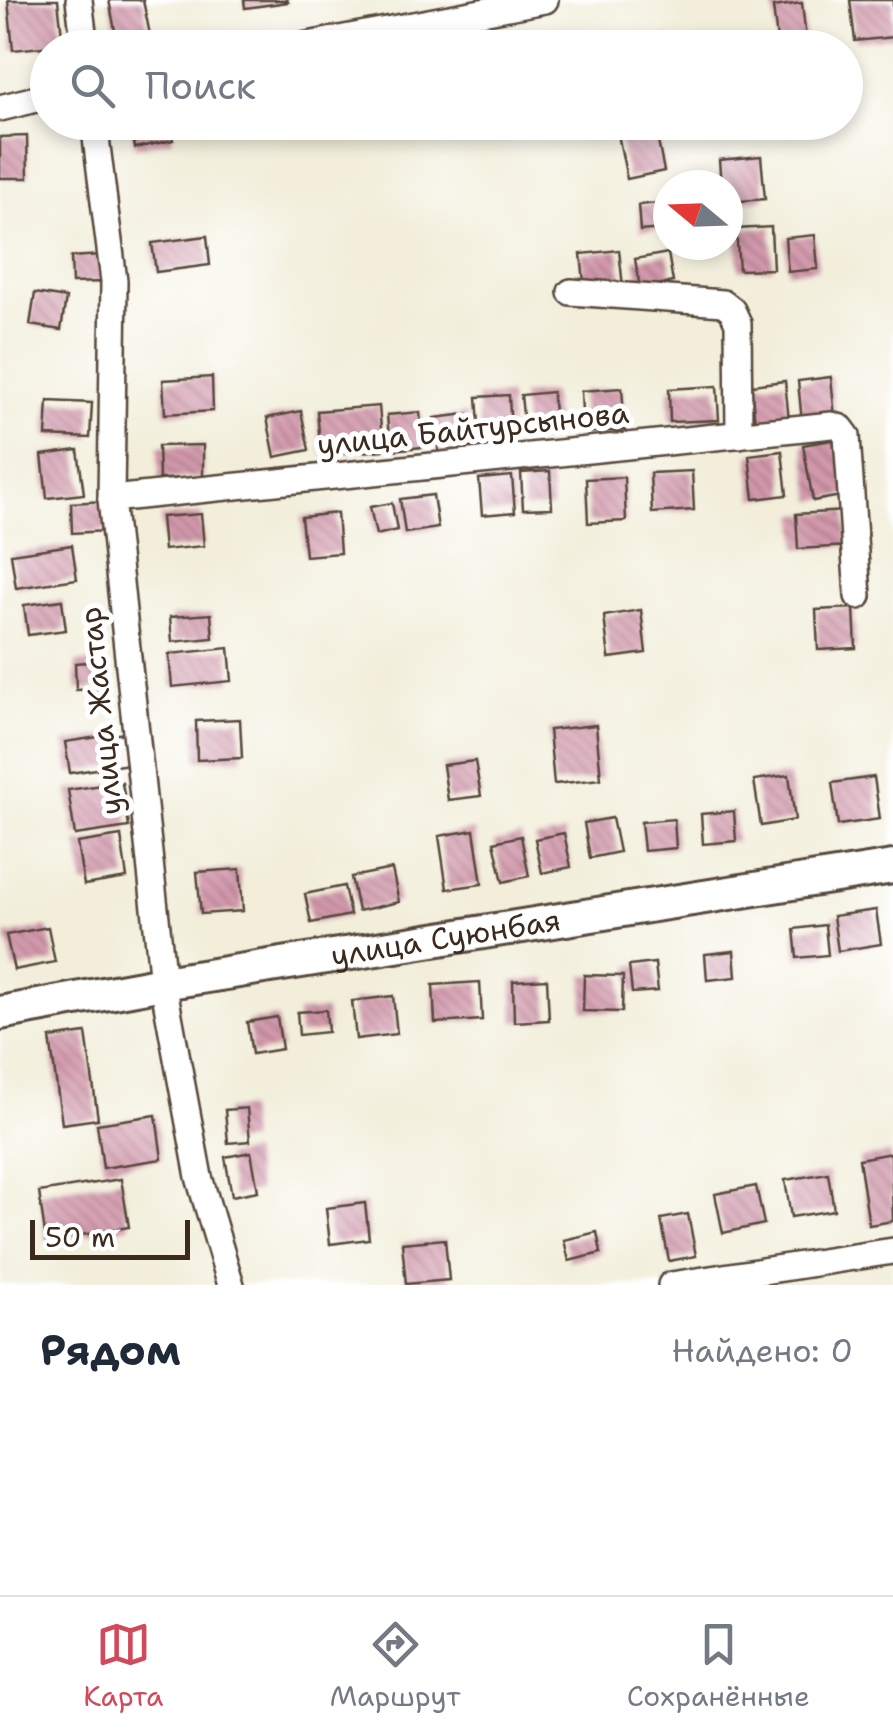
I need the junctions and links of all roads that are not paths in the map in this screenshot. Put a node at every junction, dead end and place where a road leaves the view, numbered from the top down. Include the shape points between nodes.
1 (78, 0) edge
2 (545, 0) edge
3 (82, 30) edge
4 (387, 30) edge
5 (30, 100) edge
6 (0, 108) edge
7 (96, 140) edge
8 (570, 292) dead end
9 (740, 435) junction
10 (111, 499) junction
11 (858, 596) dead end
12 (893, 866) edge
13 (164, 983) junction
14 (0, 1013) edge
15 (893, 1251) edge
16 (231, 1285) edge
17 (671, 1285) edge

1 - 3 street
2 - 4 street
5 - 6 street
7 - 10 street, улица Жастар via 114,281
8 - 9 street via 723,303 738,324
9 - 10 street, улица Байтурсынова
9 - 11 street, улица Байтурсынова via 832,425 847,436
10 - 13 street, улица Жастар
12 - 13 main road, улица Суюнбая
13 - 14 main road, улица Суюнбая
13 - 16 street, улица Жастар via 199,1178
15 - 17 street

